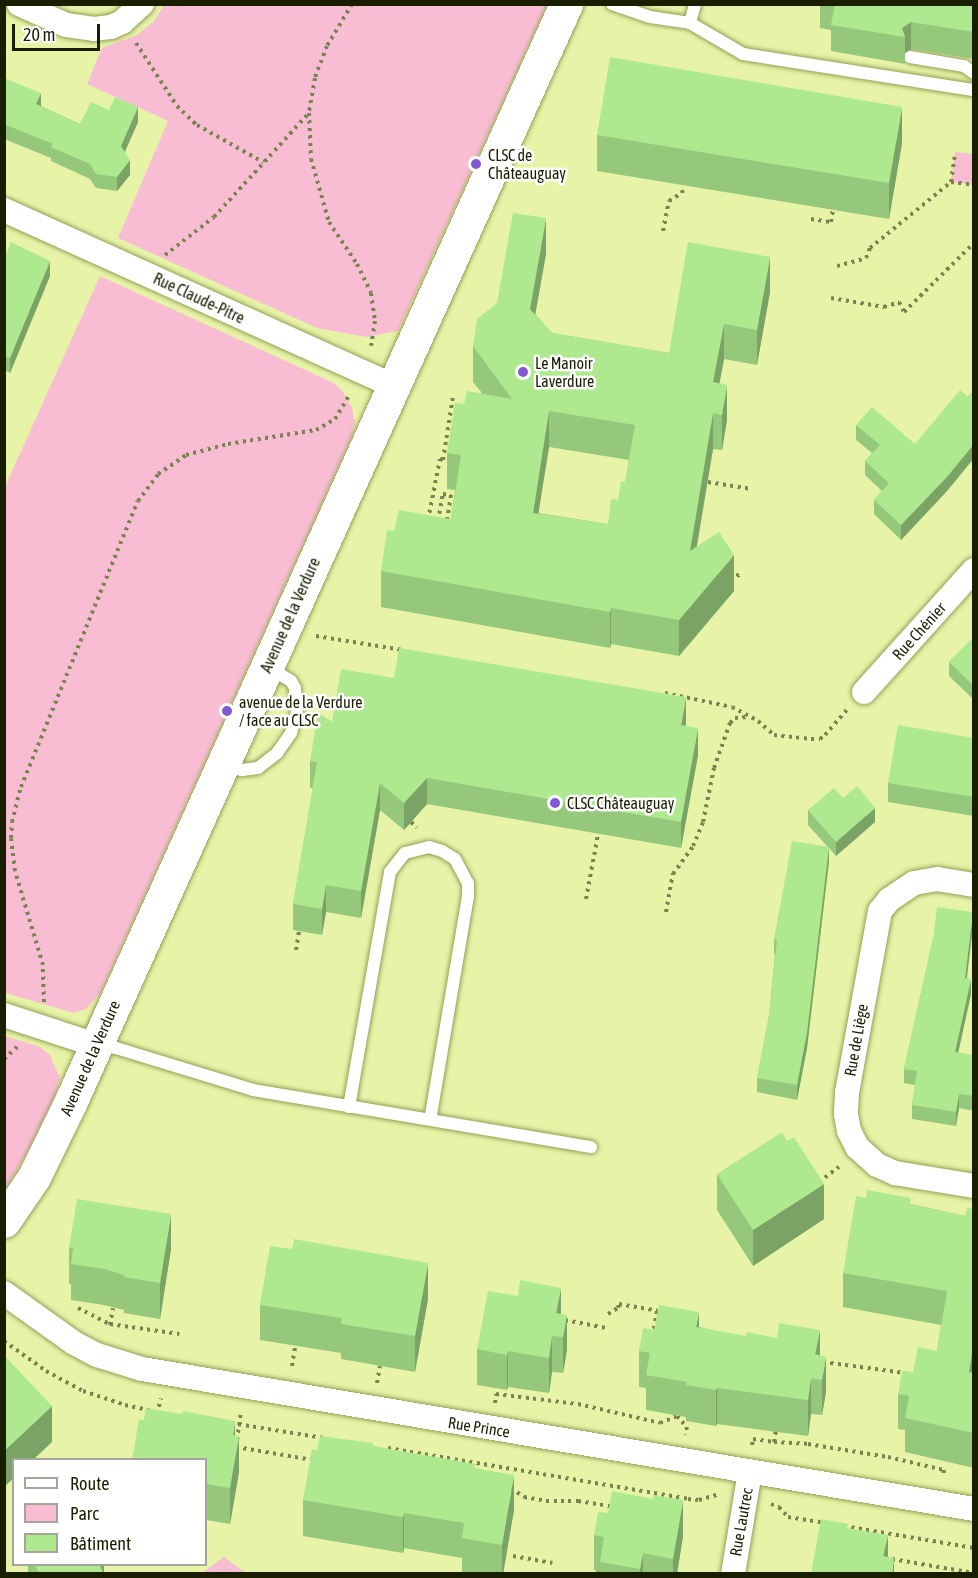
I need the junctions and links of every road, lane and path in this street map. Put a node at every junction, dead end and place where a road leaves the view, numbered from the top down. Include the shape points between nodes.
1 (18, 4) edge
2 (142, 4) edge
3 (352, 4) edge
4 (566, 4) edge
5 (612, 4) edge
6 (695, 4) edge
7 (122, 22) junction
8 (690, 23) junction
9 (910, 57) dead end
10 (974, 73) edge
11 (974, 90) edge
12 (309, 113) junction
13 (955, 152) dead end
14 (263, 162) junction
15 (951, 182) junction
16 (974, 185) edge
17 (684, 186) edge
18 (4, 210) edge
19 (832, 210) edge
20 (811, 219) dead end
21 (663, 231) dead end
22 (974, 243) edge
23 (837, 266) dead end
24 (149, 276) junction
25 (831, 298) dead end
26 (373, 341) dead end
27 (393, 386) junction
28 (453, 396) dead end
29 (348, 398) dead end
30 (448, 430) junction
31 (457, 431) edge
32 (708, 482) edge
33 (751, 489) dead end
34 (427, 526) edge
35 (437, 529) edge
36 (446, 530) edge
37 (974, 570) edge
38 (741, 575) dead end
39 (726, 578) edge
40 (315, 636) dead end
41 (409, 651) edge
42 (267, 667) junction
43 (655, 692) edge
44 (864, 692) joint
45 (748, 716) junction
46 (223, 764) junction
47 (411, 822) edge
48 (418, 828) dead end
49 (597, 834) edge
50 (974, 885) edge
51 (586, 899) dead end
52 (666, 912) dead end
53 (299, 931) edge
54 (296, 950) dead end
55 (43, 1004) dead end
56 (4, 1015) edge
57 (19, 1045) dead end
58 (96, 1045) junction
59 (4, 1059) edge
60 (349, 1107) junction
61 (430, 1120) junction
62 (591, 1147) dead end
63 (842, 1165) dead end
64 (815, 1185) edge
65 (974, 1186) edge
66 (4, 1221) edge
67 (4, 1293) edge
68 (78, 1308) dead end
69 (608, 1314) dead end
70 (554, 1318) edge
71 (606, 1328) dead end
72 (179, 1334) dead end
73 (4, 1341) edge
74 (652, 1343) edge
75 (813, 1360) edge
76 (912, 1375) edge
77 (517, 1388) edge
78 (161, 1396) dead end
79 (515, 1397) dead end
80 (242, 1410) dead end
81 (158, 1412) junction
82 (169, 1413) edge
83 (222, 1422) edge
84 (156, 1423) edge
85 (239, 1425) junction
86 (329, 1439) edge
87 (225, 1444) edge
88 (406, 1444) dead end
89 (236, 1446) junction
90 (382, 1448) edge
91 (405, 1451) junction
92 (473, 1456) dead end
93 (234, 1457) edge
94 (937, 1458) edge
95 (316, 1460) edge
96 (403, 1463) edge
97 (472, 1463) junction
98 (935, 1469) dead end
99 (750, 1471) junction
100 (471, 1472) edge
101 (509, 1487) edge
102 (663, 1488) dead end
103 (662, 1494) junction
104 (709, 1498) dead end
105 (660, 1504) edge
106 (779, 1507) dead end
107 (623, 1509) edge
108 (974, 1509) edge
109 (847, 1519) dead end
110 (846, 1526) junction
111 (844, 1535) edge
112 (974, 1548) edge
113 (513, 1556) dead end
114 (890, 1558) edge
115 (552, 1563) dead end
116 (974, 1573) edge
117 (733, 1574) edge

1 - 7 street via 81,28 103,28
2 - 7 street
3 - 12 path via 320,61
4 - 27 street, Avenue de la Verdure
5 - 8 lane via 650,17
6 - 8 lane
7 - 14 path via 177,106 197,125
8 - 11 lane via 743,54
9 - 10 lane via 964,66
12 - 14 path
12 - 26 path via 311,159 322,205 371,293
13 - 15 path
14 - 24 path via 214,217 163,256
15 - 16 path
15 - 23 path via 870,248 866,258
17 - 21 path via 682,193 669,201
18 - 24 street, Rue Claude-Pitre
19 - 20 path via 831,222
22 - 25 path via 904,312 899,302 884,307
24 - 27 street, Rue Claude-Pitre
27 - 42 street, Avenue de la Verdure
28 - 30 path
29 - 55 path via 335,419 316,430 186,455 158,474 138,501 21,787 12,822 15,871 43,965
30 - 31 path
30 - 34 path
32 - 33 path
35 - 36 path via 443,494 451,495
37 - 44 street, Rue Chénier
38 - 39 path
40 - 41 path
42 - 46 street, Avenue de la Verdure
42 - 46 lane via 285,676 295,688 297,712 291,733 277,753 258,768 242,770
43 - 45 path via 713,701
44 - 45 path via 820,739 774,735
45 - 52 path via 729,723 714,768 703,822 693,846 673,874
46 - 58 street, Avenue de la Verdure
47 - 48 path
49 - 51 path
50 - 65 street, Rue de Liège via 937,879 914,883 880,911 846,1114 857,1147 876,1165 895,1173
53 - 54 path
56 - 58 street
57 - 59 path
58 - 60 lane via 253,1090
58 - 66 street, Avenue de la Verdure via 46,1152
60 - 61 lane
60 - 61 lane via 390,872 405,853 429,847 455,859 463,870 468,896
61 - 62 lane
63 - 64 path
67 - 99 street, Rue Prince via 74,1343 142,1369
68 - 72 path via 110,1324
69 - 74 path via 619,1304 657,1311
70 - 71 path
73 - 81 path via 83,1391
75 - 76 path
77 - 79 path
78 - 81 path
80 - 85 path
81 - 82 path
81 - 84 path
83 - 85 path
85 - 86 path
85 - 89 path
87 - 89 path
88 - 91 path
89 - 93 path
89 - 95 path
90 - 91 path
91 - 96 path
91 - 97 path
92 - 97 path
94 - 98 path
97 - 100 path
97 - 103 path
99 - 108 street, Rue Prince
99 - 117 street, Rue Lautrec
101 - 107 path via 524,1497
102 - 103 path
103 - 104 path
103 - 105 path
106 - 110 path via 788,1517
109 - 110 path
110 - 111 path
110 - 112 path
113 - 115 path
114 - 116 path

